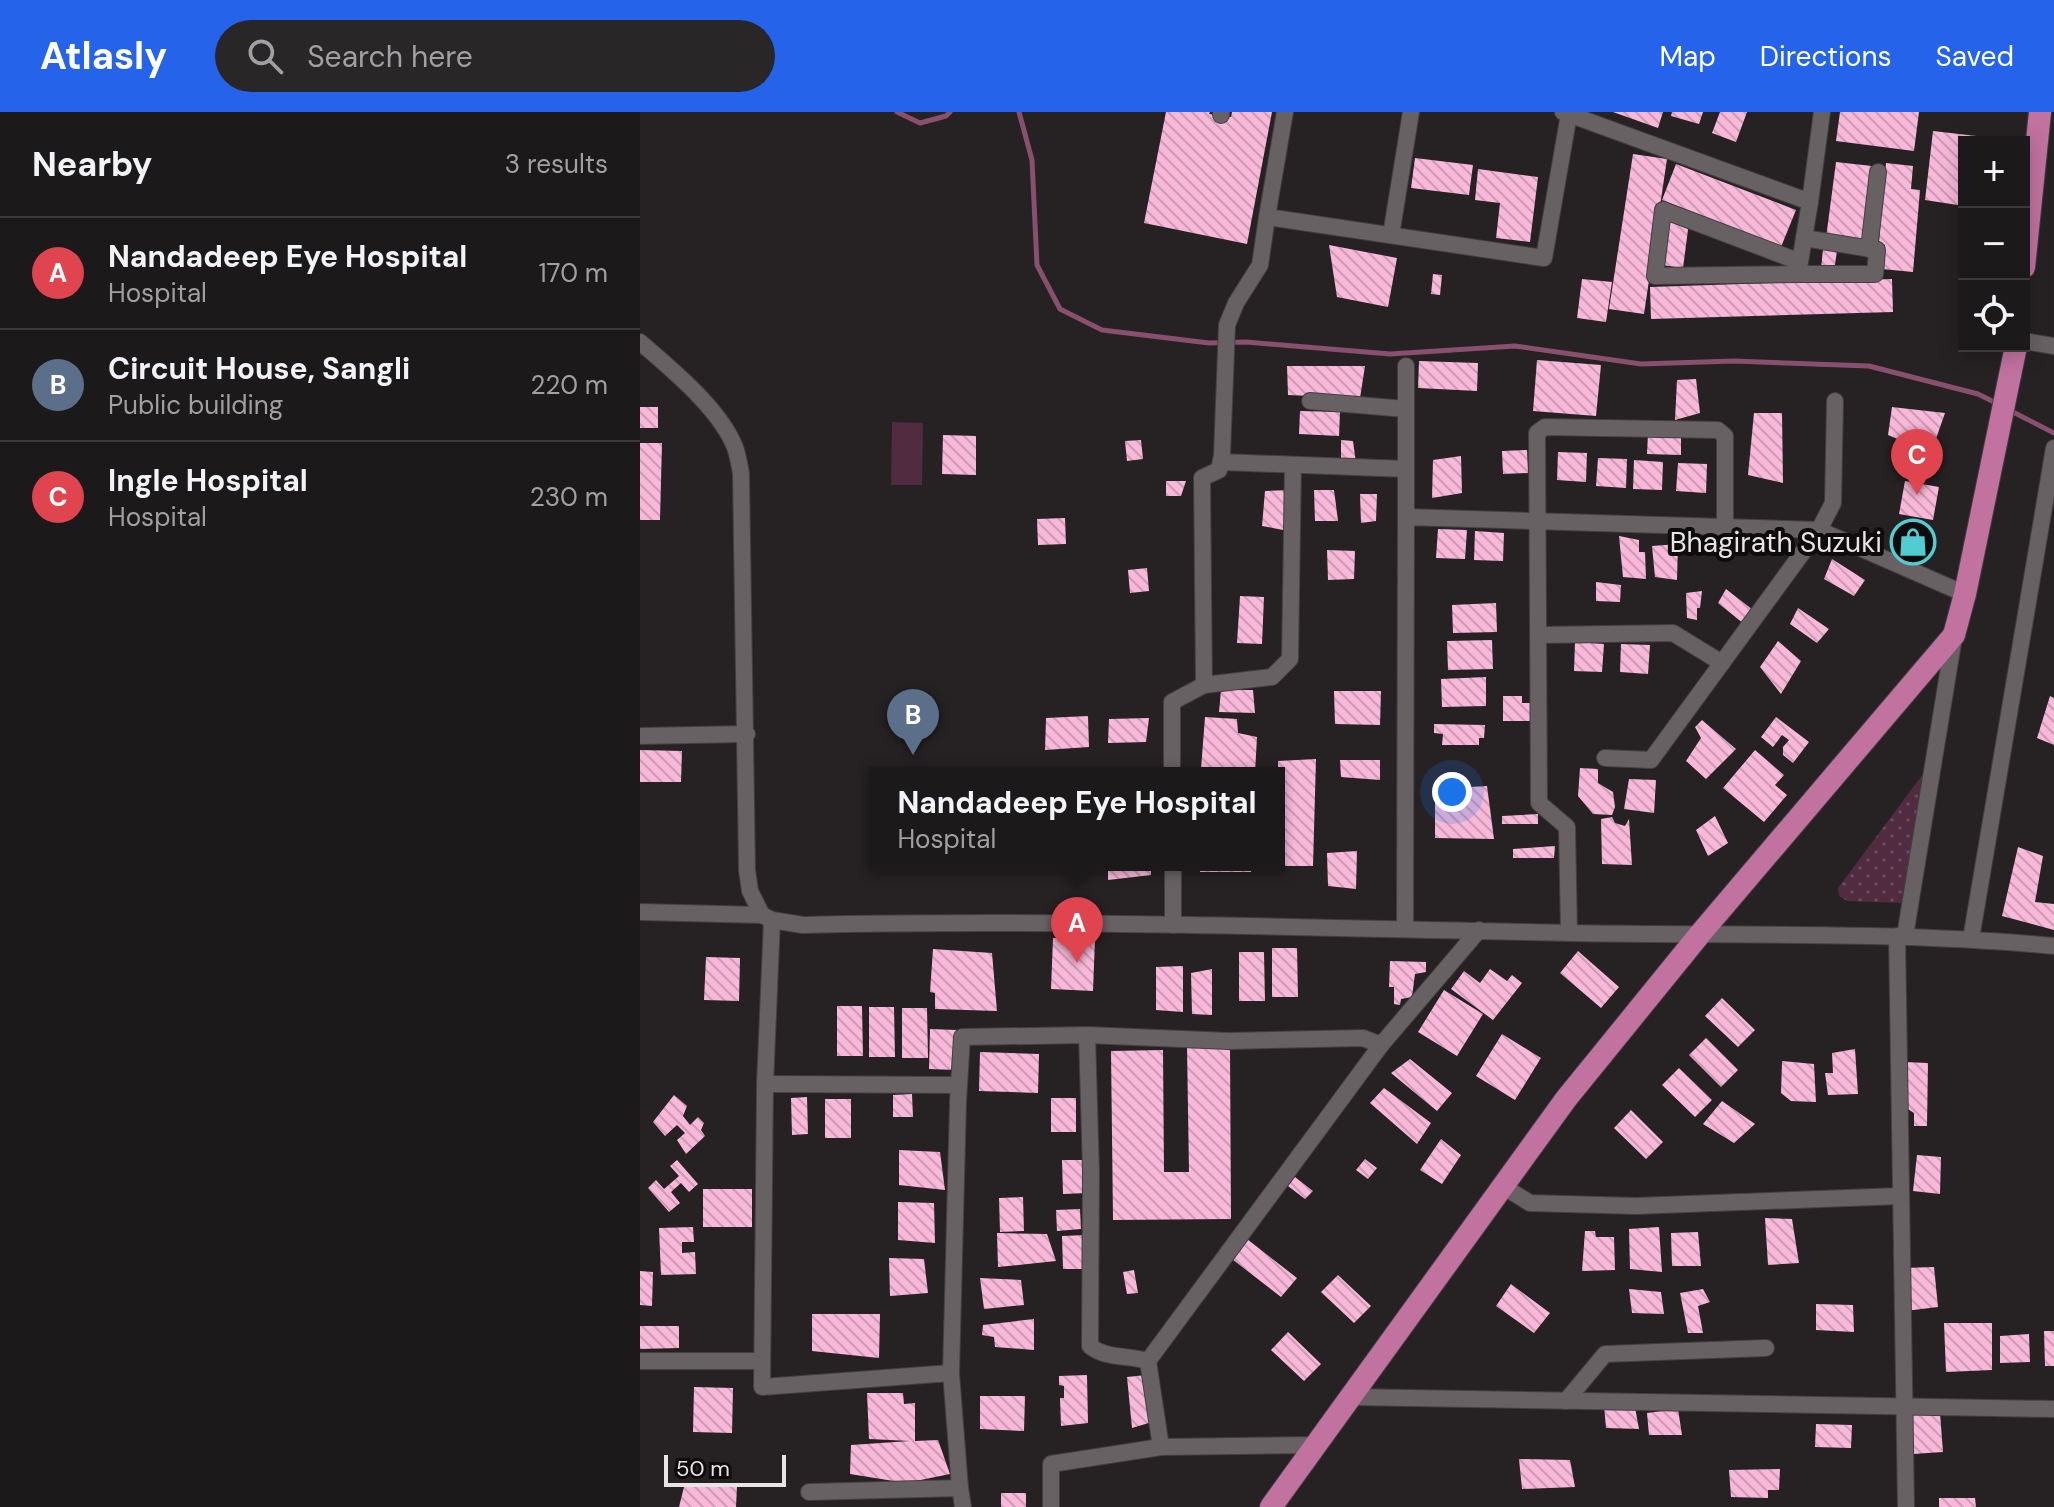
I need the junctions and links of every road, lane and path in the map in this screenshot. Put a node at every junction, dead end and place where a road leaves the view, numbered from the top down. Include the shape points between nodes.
1 (1285, 112) edge
2 (1411, 112) edge
3 (1822, 112) edge
4 (1566, 113) edge
5 (2035, 113) edge
6 (1878, 172) dead end
7 (1810, 202) junction
8 (2028, 208) edge
9 (1267, 217) junction
10 (1391, 235) junction
11 (1804, 238) junction
12 (1869, 249) junction
13 (1799, 268) junction
14 (640, 342) edge
15 (2030, 342) edge
16 (2054, 346) edge
17 (2015, 352) edge
18 (1406, 366) dead end
19 (1310, 401) dead end
20 (1835, 401) dead end
21 (1406, 409) junction
22 (2054, 448) edge
23 (1221, 462) junction
24 (1293, 465) junction
25 (1406, 469) junction
26 (1406, 517) junction
27 (1539, 521) junction
28 (1725, 527) junction
29 (1819, 530) junction
30 (1965, 594) junction
31 (1539, 635) junction
32 (1954, 635) junction
33 (1722, 663) junction
34 (1204, 685) junction
35 (747, 734) junction
36 (640, 736) edge
37 (1605, 758) dead end
38 (1172, 767) edge
39 (1173, 871) edge
40 (640, 912) edge
41 (767, 917) junction
42 (1173, 925) junction
43 (1405, 928) junction
44 (1479, 930) junction
45 (1569, 933) junction
46 (1700, 934) junction
47 (1901, 936) junction
48 (1971, 939) junction
49 (2054, 946) edge
50 (1087, 1035) junction
51 (1381, 1045) junction
52 (765, 1084) junction
53 (958, 1085) junction
54 (1504, 1187) junction
55 (1900, 1196) junction
56 (1766, 1348) dead end
57 (640, 1361) edge
58 (762, 1361) junction
59 (1148, 1361) junction
60 (951, 1373) junction
61 (1351, 1397) junction
62 (1566, 1401) junction
63 (1903, 1405) junction
64 (2054, 1409) edge
65 (1316, 1445) junction
66 (1161, 1447) junction
67 (960, 1488) junction
68 (809, 1492) dead end
69 (963, 1507) edge
70 (1051, 1507) edge
71 (1271, 1507) edge
72 (1906, 1507) edge

1 - 9 street
2 - 10 street
3 - 7 street
4 - 7 street
4 - 10 street via 1544,258
5 - 8 main road
6 - 12 street
7 - 11 street
9 - 10 street
9 - 23 street via 1260,265 1227,325
11 - 12 street
11 - 13 street
12 - 13 street via 1877,250 1875,274
13 - 13 street via 1655,276 1663,210
14 - 35 street via 694,392 735,447 741,474
15 - 16 street
17 - 30 main road
18 - 21 street
19 - 21 street
20 - 29 street via 1833,503
21 - 25 street
22 - 48 street
23 - 24 street
23 - 34 street via 1219,470 1202,478
24 - 25 street
24 - 34 street via 1290,659 1272,677
25 - 26 street
26 - 27 street
26 - 43 street
27 - 28 street
27 - 28 street via 1537,433 1545,427 1697,428 1725,436
27 - 31 street
28 - 29 street
29 - 30 street
29 - 33 street
30 - 32 main road
31 - 33 street via 1673,633
31 - 45 street via 1539,803 1567,827
32 - 46 main road
32 - 47 street
33 - 37 street via 1651,760
34 - 38 street via 1172,702
35 - 36 street
35 - 41 street via 747,870 750,891
39 - 42 street
40 - 41 street
41 - 42 street via 803,925
41 - 52 street
42 - 43 street
43 - 44 street
44 - 45 street
44 - 51 street
45 - 46 street
46 - 47 street
46 - 54 main road via 1566,1099
47 - 48 street
47 - 55 street
48 - 49 street
50 - 51 street via 1229,1041 1363,1038
50 - 53 street via 962,1037
50 - 59 street via 1090,1346 1108,1355
51 - 59 street
52 - 53 street
52 - 58 street
53 - 60 street
54 - 55 street via 1530,1203 1636,1206
54 - 61 main road
55 - 63 street
56 - 62 street via 1605,1354
57 - 58 street
58 - 60 street via 762,1387
59 - 66 street
60 - 67 street
61 - 62 street
61 - 65 main road
62 - 63 street
63 - 64 street
63 - 72 street
65 - 66 street
65 - 71 main road
66 - 70 street via 1051,1464
67 - 68 street
67 - 69 street

